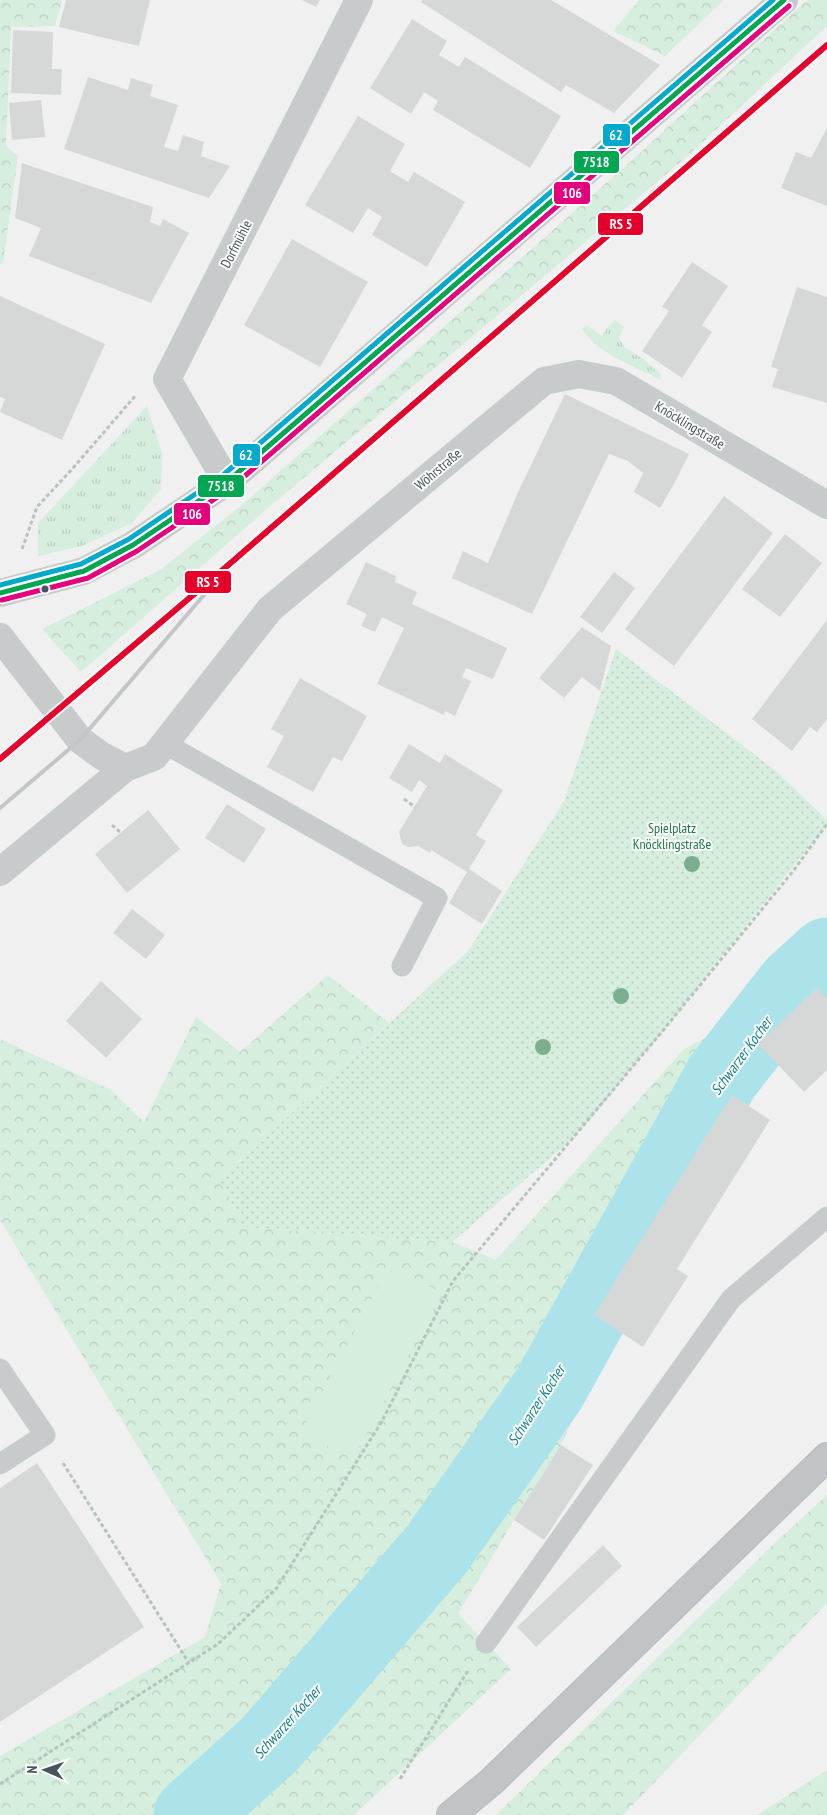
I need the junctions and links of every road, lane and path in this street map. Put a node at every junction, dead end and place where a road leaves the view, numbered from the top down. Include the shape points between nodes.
1 (784, 0) edge
2 (358, 1) edge
3 (168, 379) junction
4 (544, 381) joint
5 (227, 482) junction
6 (827, 505) edge
7 (4, 592) edge
8 (0, 637) edge
9 (164, 743) junction
10 (125, 768) junction
11 (404, 799) dead end
12 (415, 807) dead end
13 (827, 824) edge
14 (113, 826) dead end
15 (121, 833) dead end
16 (0, 872) edge
17 (402, 966) dead end
18 (827, 1217) edge
19 (0, 1370) edge
20 (45, 1435) junction
21 (827, 1457) edge
22 (0, 1464) edge
23 (486, 1643) joint
24 (189, 1663) junction
25 (400, 1779) dead end
26 (0, 1784) edge
27 (451, 1815) edge

1 - 5 street
2 - 3 street, Dorfmühle
3 - 5 street
3 - 7 path via 149,379 37,507
4 - 6 street, Knöcklingstraße via 579,374 616,381
4 - 9 street, Wöhrstraße via 270,609
5 - 7 street via 133,545 84,570
8 - 10 street via 80,740
9 - 10 street, Wöhrstraße via 154,757
9 - 17 lane via 437,898
10 - 16 street, Wöhrstraße
11 - 12 path
13 - 24 path via 794,870 696,990 453,1281 381,1423 276,1589 218,1644
14 - 15 path
18 - 23 lane via 731,1299
19 - 20 lane
20 - 22 lane
20 - 24 path
21 - 27 highway via 491,1782
23 - 25 path
24 - 26 path

